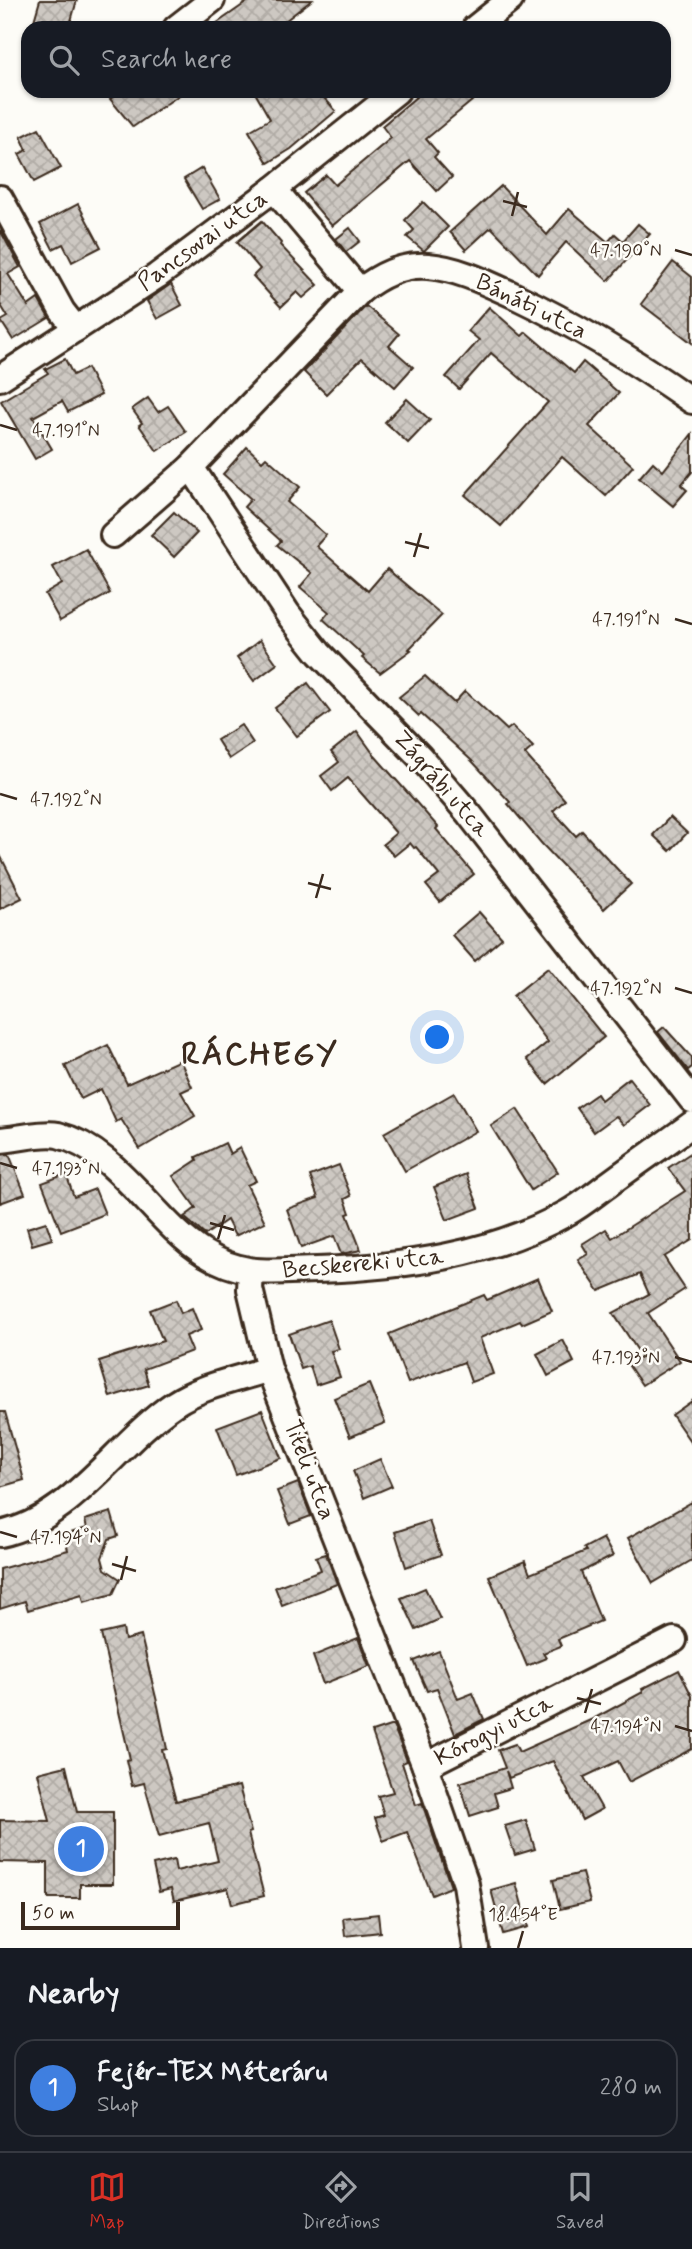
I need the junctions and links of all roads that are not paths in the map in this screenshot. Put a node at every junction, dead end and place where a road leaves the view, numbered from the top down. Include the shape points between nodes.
1 (212, 0) edge
2 (510, 0) edge
3 (185, 21) edge
4 (484, 21) edge
5 (388, 98) edge
6 (274, 189) junction
7 (0, 198) edge
8 (360, 291) junction
9 (76, 329) junction
10 (0, 378) edge
11 (692, 401) edge
12 (191, 467) junction
13 (113, 535) dead end
14 (692, 1100) edge
15 (692, 1124) edge
16 (0, 1140) edge
17 (251, 1271) junction
18 (270, 1369) junction
19 (0, 1534) edge
20 (674, 1640) dead end
21 (425, 1766) junction
22 (476, 1948) edge

1 - 3 street
2 - 4 street
5 - 6 street, Pancsovai utca
6 - 8 street
6 - 9 street, Pancsovai utca
7 - 9 street
8 - 11 street, Bánáti utca via 375,279 410,266 458,272 543,309 644,367
8 - 12 street, Bánáti utca
9 - 10 street, Pancsovai utca
12 - 13 street, Bánáti utca
12 - 14 street, Zágrábi utca via 288,614 470,814
15 - 17 street, Becskereki utca via 568,1213 508,1240 442,1259 362,1269
16 - 17 street via 55,1134 85,1145 188,1242 207,1255
17 - 18 street, Titeli utca via 250,1289
18 - 19 street via 174,1404 57,1508 17,1531
18 - 21 street, Titeli utca
20 - 21 street, Kórogyi utca
21 - 22 street, Titeli utca via 466,1884

